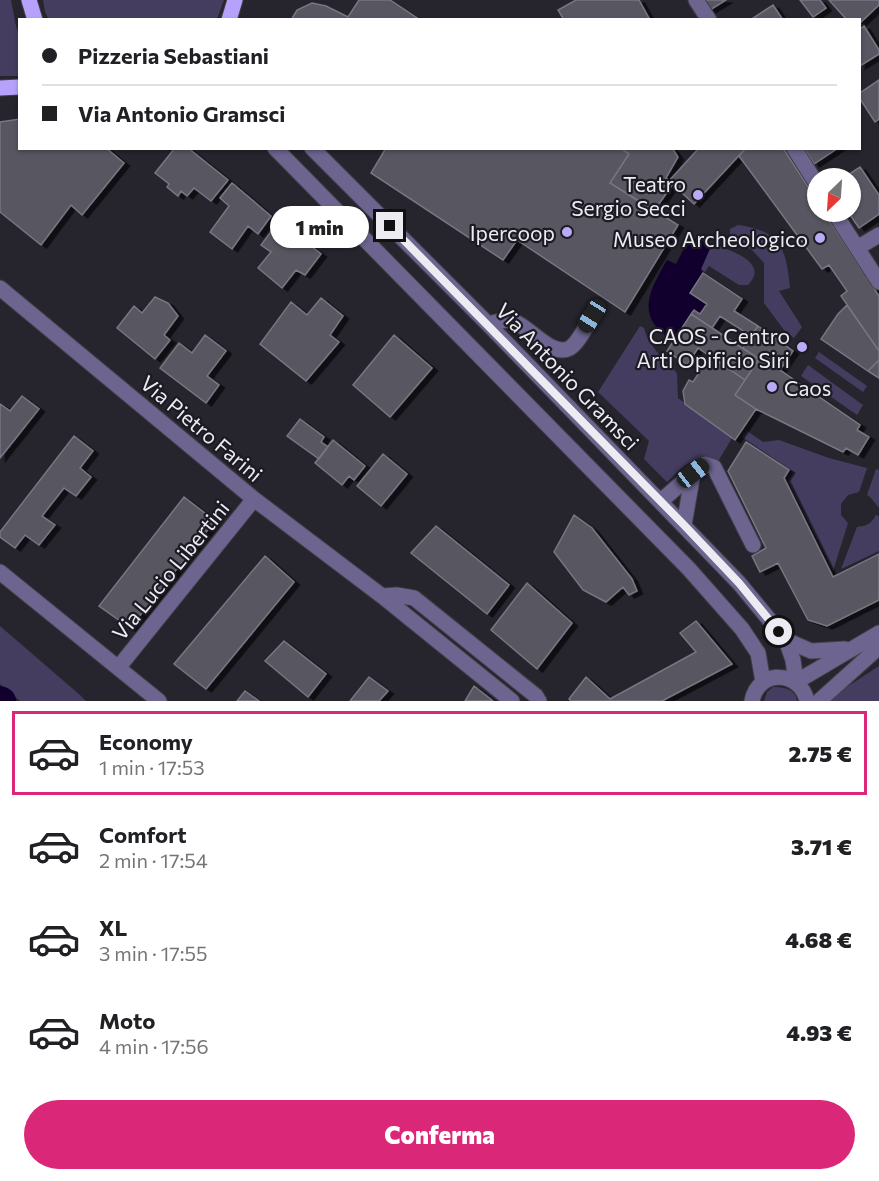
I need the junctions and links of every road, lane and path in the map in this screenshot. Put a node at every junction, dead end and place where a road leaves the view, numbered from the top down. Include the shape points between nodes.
1 (29, 0) edge
2 (235, 0) edge
3 (696, 0) edge
4 (34, 18) edge
5 (230, 18) edge
6 (708, 18) edge
7 (18, 87) edge
8 (0, 88) edge
9 (277, 150) edge
10 (314, 150) edge
11 (795, 150) edge
12 (807, 169) edge
13 (840, 222) edge
14 (879, 235) edge
15 (857, 248) junction
16 (879, 282) edge
17 (0, 288) edge
18 (592, 316) dead end
19 (488, 324) junction
20 (693, 473) junction
21 (254, 499) junction
22 (661, 501) junction
23 (684, 525) junction
24 (753, 545) dead end
25 (0, 572) edge
26 (382, 596) junction
27 (879, 633) edge
28 (786, 640) junction
29 (851, 649) junction
30 (877, 651) edge
31 (118, 668) junction
32 (763, 682) junction
33 (796, 682) junction
34 (748, 699) edge
35 (159, 701) edge
36 (512, 701) edge
37 (539, 701) edge
38 (807, 701) edge
39 (819, 701) edge

1 - 4 main road
2 - 5 main road
3 - 6 street
7 - 8 main road
9 - 32 street via 688,569 742,629 758,653
10 - 19 street, Via Antonio Gramsci
11 - 12 street
13 - 15 street
14 - 15 street
15 - 16 street
17 - 21 street, Via Pietro Farini
18 - 19 street via 570,348 561,350 520,324 507,320
19 - 22 street, Via Antonio Gramsci
20 - 22 street
20 - 23 street
20 - 24 street via 705,464 714,467
21 - 26 street, Via Pietro Farini
21 - 31 street, Via Lucio Libertini
22 - 23 street, Via Antonio Gramsci
23 - 28 street, Via Antonio Gramsci
25 - 31 street
26 - 36 street, Via Pietro Farini
26 - 37 street via 414,598
27 - 29 street
28 - 29 street, Via Antonio Gramsci via 812,651
28 - 33 street, Via Antonio Gramsci
29 - 33 street
30 - 39 street
31 - 35 street
32 - 33 street via 780,677
32 - 34 street
33 - 38 street, Via Antonio Gramsci

